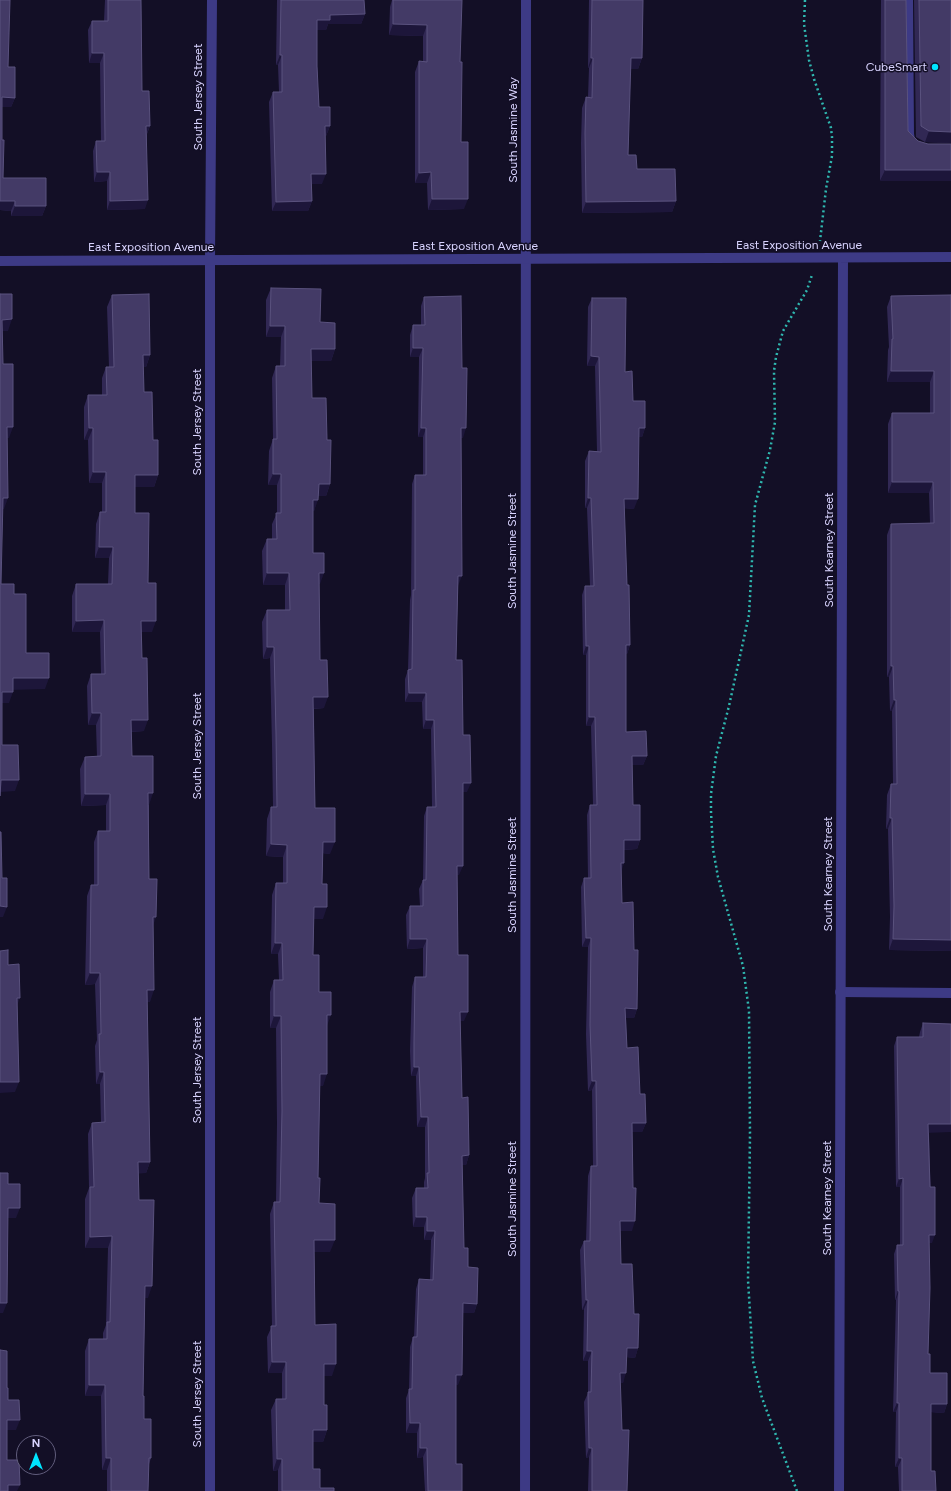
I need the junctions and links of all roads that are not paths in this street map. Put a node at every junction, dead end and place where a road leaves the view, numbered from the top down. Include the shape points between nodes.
1 (212, 0) edge
2 (526, 0) edge
3 (908, 0) edge
4 (924, 149) edge
5 (951, 257) edge
6 (842, 258) junction
7 (210, 260) junction
8 (526, 260) junction
9 (0, 261) edge
10 (840, 992) junction
11 (951, 993) edge
12 (210, 1491) edge
13 (525, 1491) edge
14 (839, 1491) edge

1 - 7 street, South Jersey Street
2 - 8 street, South Jasmine Way
3 - 4 street via 909,134 913,144
5 - 6 street, East Exposition Avenue
6 - 8 street, East Exposition Avenue
6 - 10 street, South Kearney Street
7 - 8 street, East Exposition Avenue
7 - 9 street, East Exposition Avenue
7 - 12 street, South Jersey Street
8 - 13 street, South Jasmine Street
10 - 11 street
10 - 14 street, South Kearney Street

